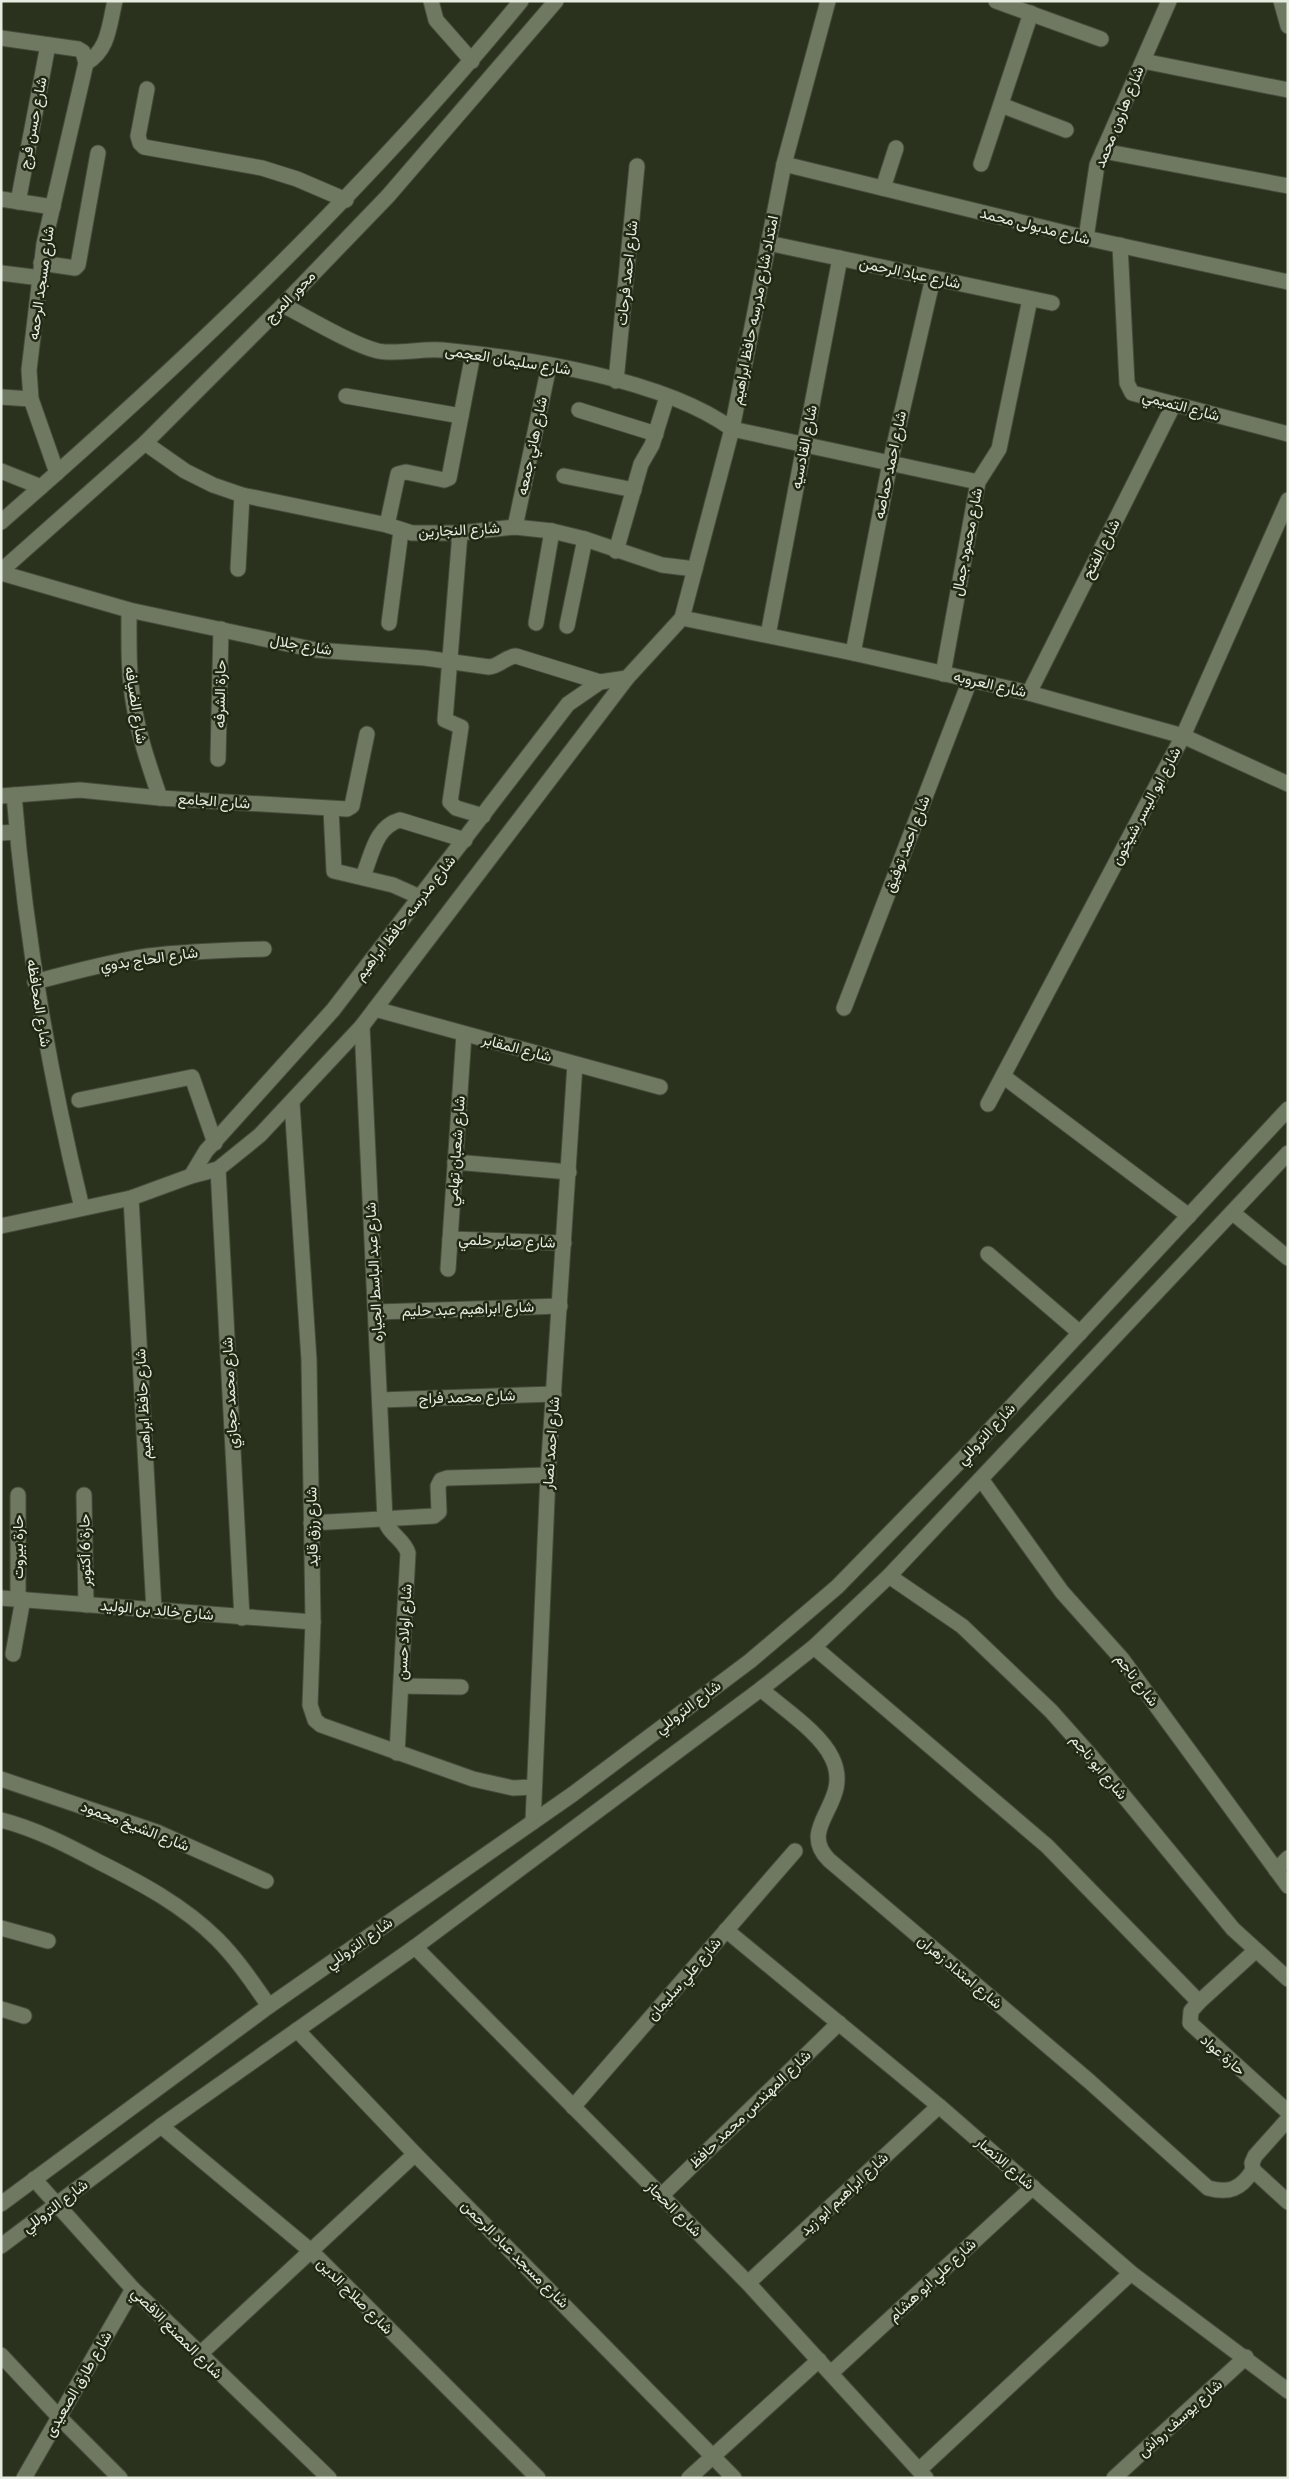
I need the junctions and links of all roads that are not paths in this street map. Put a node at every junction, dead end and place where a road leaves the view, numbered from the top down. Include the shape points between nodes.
1 (114, 1) edge
2 (431, 1) edge
3 (521, 1) edge
4 (556, 1) edge
5 (828, 1) edge
6 (996, 1) edge
7 (1169, 1) edge
8 (1281, 1) edge
9 (1031, 12) junction
10 (1288, 26) edge
11 (1, 38) edge
12 (1101, 39) dead end
13 (48, 44) junction
14 (472, 61) junction
15 (1143, 61) junction
16 (86, 63) junction
17 (449, 86) junction
18 (147, 89) dead end
19 (1288, 90) edge
20 (467, 104) junction
21 (1001, 105) junction
22 (1066, 130) dead end
23 (896, 148) dead end
24 (1103, 151) junction
25 (98, 153) dead end
26 (784, 164) junction
27 (981, 164) dead end
28 (637, 166) dead end
29 (1288, 186) edge
30 (883, 188) junction
31 (1, 199) edge
32 (346, 200) junction
33 (18, 202) junction
34 (53, 207) junction
35 (1086, 238) junction
36 (768, 242) junction
37 (1120, 246) junction
38 (840, 258) junction
39 (41, 270) junction
40 (1, 273) edge
41 (933, 278) junction
42 (1288, 282) edge
43 (1030, 299) junction
44 (1052, 303) dead end
45 (283, 305) junction
46 (473, 354) junction
47 (550, 366) junction
48 (616, 381) junction
49 (346, 396) dead end
50 (1, 397) edge
51 (667, 397) junction
52 (30, 399) junction
53 (1174, 404) junction
54 (579, 410) dead end
55 (461, 416) junction
56 (732, 429) junction
57 (656, 434) junction
58 (1288, 434) edge
59 (145, 443) junction
60 (804, 445) junction
61 (890, 464) junction
62 (1, 471) edge
63 (57, 473) junction
64 (564, 476) dead end
65 (978, 482) junction
66 (41, 487) junction
67 (634, 490) junction
68 (242, 495) junction
69 (1288, 500) edge
70 (2, 521) edge
71 (515, 527) junction
72 (394, 528) junction
73 (552, 531) junction
74 (460, 532) junction
75 (585, 539) junction
76 (616, 551) junction
77 (238, 569) dead end
78 (695, 569) junction
79 (1, 572) edge
80 (129, 610) junction
81 (682, 618) junction
82 (389, 623) dead end
83 (536, 623) dead end
84 (567, 626) dead end
85 (222, 630) junction
86 (768, 635) junction
87 (853, 653) junction
88 (449, 661) junction
89 (943, 674) junction
90 (626, 678) junction
91 (970, 680) junction
92 (600, 682) junction
93 (1029, 693) junction
94 (366, 734) dead end
95 (1183, 736) junction
96 (218, 758) dead end
97 (1288, 784) edge
98 (8, 795) edge
99 (160, 798) junction
100 (331, 810) junction
101 (483, 816) junction
102 (17, 832) junction
103 (1, 833) edge
104 (465, 840) junction
105 (364, 876) junction
106 (422, 898) junction
107 (264, 949) dead end
108 (35, 982) junction
109 (844, 1008) dead end
110 (375, 1009) junction
111 (362, 1026) junction
112 (464, 1034) junction
113 (576, 1064) junction
114 (1003, 1076) junction
115 (660, 1087) dead end
116 (79, 1100) dead end
117 (292, 1103) junction
118 (988, 1104) dead end
119 (1288, 1109) edge
120 (215, 1143) junction
121 (1288, 1153) edge
122 (456, 1162) junction
123 (218, 1169) junction
124 (569, 1172) junction
125 (191, 1176) junction
126 (131, 1198) junction
127 (82, 1208) junction
128 (1234, 1213) junction
129 (1188, 1216) junction
130 (1, 1226) edge
131 (450, 1239) junction
132 (564, 1243) junction
133 (988, 1254) dead end
134 (1288, 1258) edge
135 (448, 1269) dead end
136 (560, 1306) junction
137 (376, 1312) junction
138 (1080, 1333) junction
139 (554, 1394) junction
140 (380, 1400) junction
141 (548, 1475) junction
142 (981, 1479) junction
143 (18, 1495) dead end
144 (84, 1495) dead end
145 (385, 1519) junction
146 (311, 1523) junction
147 (889, 1576) junction
148 (1, 1598) edge
149 (20, 1599) junction
150 (86, 1604) junction
151 (154, 1610) junction
152 (242, 1618) junction
153 (313, 1622) junction
154 (814, 1646) junction
155 (13, 1654) dead end
156 (401, 1686) junction
157 (461, 1687) dead end
158 (761, 1689) junction
159 (397, 1752) junction
160 (1, 1779) edge
161 (534, 1788) junction
162 (1, 1820) edge
163 (533, 1822) junction
164 (794, 1851) dead end
165 (1288, 1858) edge
166 (1276, 1870) junction
167 (266, 1881) dead end
168 (1288, 1886) edge
169 (1, 1928) edge
170 (726, 1930) junction
171 (48, 1940) dead end
172 (415, 1947) junction
173 (1255, 1951) junction
174 (1288, 1979) edge
175 (1199, 2002) junction
176 (269, 2006) junction
177 (1, 2009) edge
178 (24, 2016) dead end
179 (839, 2023) junction
180 (297, 2030) junction
181 (939, 2106) junction
182 (573, 2107) junction
183 (1288, 2112) edge
184 (1288, 2119) edge
185 (161, 2126) junction
186 (415, 2154) junction
187 (1253, 2170) junction
188 (34, 2179) junction
189 (1033, 2187) junction
190 (661, 2196) junction
191 (1288, 2202) edge
192 (1, 2204) edge
193 (56, 2205) junction
194 (1, 2246) edge
195 (311, 2251) junction
196 (1131, 2274) junction
197 (748, 2283) junction
198 (133, 2289) junction
199 (1, 2355) edge
200 (199, 2355) junction
201 (1246, 2357) junction
202 (819, 2360) junction
203 (831, 2373) junction
204 (1288, 2391) edge
205 (59, 2417) junction
206 (714, 2455) junction
207 (922, 2474) edge
208 (24, 2478) edge
209 (120, 2478) edge
210 (329, 2478) edge
211 (538, 2478) edge
212 (689, 2478) edge
213 (734, 2478) edge
214 (1114, 2478) edge

1 - 16 street via 104,47
2 - 14 street via 436,20
3 - 14 street, محور المرج
4 - 20 street, محور المرج
5 - 26 street, امتداد شارع مدرسه حافظ ابراهيم
6 - 9 street
7 - 15 street, شارع هارون محمد
8 - 10 street
9 - 12 street
9 - 21 street
11 - 13 street
13 - 16 street via 78,49 83,52
13 - 33 street, شارع حسن فرج
14 - 17 street, محور المرج
15 - 19 street
15 - 24 street, شارع هارون محمد
16 - 34 street, شارع مسجد الرحمه
17 - 20 street
17 - 32 street, محور المرج
18 - 32 street via 138,136 144,147 262,168
20 - 45 street, محور المرج via 388,196
21 - 22 street
21 - 27 street
23 - 30 street
24 - 29 street
24 - 35 street, شارع هارون محمد via 1097,165
25 - 39 street via 78,265 75,268
26 - 30 street, شارع مدبولى محمد
26 - 36 street, امتداد شارع مدرسه حافظ ابراهيم
28 - 48 street, شارع احمد فرحات
30 - 35 street, شارع مدبولى محمد
31 - 33 street
32 - 63 street, محور المرج via 244,300
33 - 34 street
34 - 39 street, شارع مسجد الرحمه
35 - 37 street, شارع مدبولى محمد
36 - 38 street, شارع عباد الرحمن
36 - 56 street, امتداد شارع مدرسه حافظ ابراهيم
37 - 42 street, شارع مدبولى محمد
37 - 53 street, شارع التميمي via 1128,388 1132,393
38 - 41 street, شارع عباد الرحمن
38 - 60 street, شارع القادسيه
39 - 40 street
39 - 52 street, شارع مسجد الرحمه
41 - 43 street, شارع عباد الرحمن
41 - 61 street, شارع احمد حماصه
43 - 44 street, شارع عباد الرحمن
43 - 65 street, شارع محمود جمال via 998,449
45 - 46 street, شارع سليمان العجمى via 370,349 391,352 428,349
45 - 59 street, محور المرج
46 - 47 street, شارع سليمان العجمى
46 - 55 street
47 - 48 street, شارع سليمان العجمى
47 - 71 street, شارع هاني جمعه
48 - 51 street, شارع سليمان العجمى
49 - 55 street
50 - 52 street
51 - 56 street, شارع سليمان العجمى via 708,414
51 - 57 street
52 - 63 street, شارع مسجد الرحمه
53 - 58 street, شارع التميمي
53 - 93 street, شارع الفتح
54 - 57 street
55 - 72 street via 449,478 444,480 406,472 398,474
56 - 60 street, شارع سليمان العجمى
56 - 78 street, امتداد شارع مدرسه حافظ ابراهيم
57 - 67 street via 641,464
59 - 68 street, شارع النجارين via 185,471
59 - 79 street, محور المرج
60 - 61 street, شارع سليمان العجمى
60 - 86 street, شارع القادسيه
61 - 65 street, شارع سليمان العجمى
61 - 87 street, شارع احمد حماصه
62 - 66 street
63 - 66 street, محور المرج
64 - 67 street
65 - 89 street, شارع محمود جمال
66 - 70 street, محور المرج
67 - 76 street
68 - 72 street, شارع النجارين
68 - 77 street
69 - 95 street, شارع ابو اليسر شيخون
71 - 73 street, شارع النجارين
71 - 74 street, شارع النجارين
72 - 74 street, شارع النجارين via 412,534
72 - 82 street
73 - 75 street, شارع النجارين
73 - 83 street
74 - 88 street
75 - 76 street, شارع النجارين
75 - 84 street
76 - 78 street, شارع النجارين via 662,565
78 - 81 street, امتداد شارع مدرسه حافظ ابراهيم
79 - 80 street, شارع جلال
80 - 85 street, شارع جلال
80 - 99 street, شارع الضيافه via 128,658 134,706 144,753
81 - 86 street, شارع العروبه
81 - 90 street, شارع مدرسه حافظ ابراهيم
85 - 88 street, شارع جلال via 316,650
85 - 96 street, حارة الشرفه
86 - 87 street, شارع العروبه
87 - 89 street, شارع العروبه
88 - 92 street, شارع جلال via 489,667 516,656
88 - 101 street via 445,720 461,727 450,802 456,808
89 - 91 street, شارع العروبه
90 - 92 street, شارع مدرسه حافظ ابراهيم
90 - 110 street, شارع مدرسه حافظ ابراهيم
91 - 93 street, شارع العروبه
91 - 109 street, شارع احمد توفيق
92 - 101 street, شارع مدرسه حافظ ابراهيم via 568,704
93 - 95 street, شارع العروبه
94 - 100 street, شارع الجامع via 352,806
95 - 97 street, شارع العروبه
95 - 114 street, شارع ابو اليسر شيخون
98 - 99 street, شارع الجامع via 80,790
98 - 102 street, شارع المحافظه
99 - 100 street, شارع الجامع
100 - 105 street via 333,869 338,874
101 - 104 street, شارع مدرسه حافظ ابراهيم
102 - 103 street
102 - 108 street, شارع المحافظه
104 - 105 street via 400,820 389,823 381,831
104 - 106 street, شارع مدرسه حافظ ابراهيم
105 - 106 street
106 - 120 street, شارع مدرسه حافظ ابراهيم via 333,1010
107 - 108 street, شارع الحاج بدوي via 148,956
108 - 127 street, شارع المحافظه via 50,1067
110 - 111 street, شارع مدرسه حافظ ابراهيم
110 - 112 street, شارع المقابر
111 - 117 street, شارع مدرسه حافظ ابراهيم
111 - 137 street, شارع عبد الباسط الجياره
112 - 113 street, شارع المقابر
112 - 122 street, شارع شعبان تهامي
113 - 115 street, شارع المقابر
113 - 124 street, شارع احمد نصار
114 - 118 street, شارع ابو اليسر شيخون
114 - 129 street
116 - 120 street via 192,1077
117 - 123 street, شارع مدرسه حافظ ابراهيم via 260,1135
117 - 146 street, شارع رزق قايد via 309,1360
119 - 129 street, شارع التروللي
120 - 125 street, شارع مدرسه حافظ ابراهيم
121 - 128 street, شارع التروللي
122 - 124 street
122 - 131 street, شارع شعبان تهامي
123 - 125 street, شارع مدرسه حافظ ابراهيم
123 - 152 street, شارع محمد حجازي
124 - 132 street, شارع احمد نصار
125 - 126 street, شارع مدرسه حافظ ابراهيم
126 - 127 street, شارع مدرسه حافظ ابراهيم
126 - 151 street, شارع حافظ ابراهيم
127 - 130 street, شارع مدرسه حافظ ابراهيم
128 - 134 street
128 - 142 street, شارع التروللي
129 - 138 street, شارع التروللي
131 - 132 street, شارع صابر حلمي
131 - 135 street, شارع شعبان تهامي
132 - 136 street, شارع احمد نصار
133 - 138 street
136 - 137 street, شارع ابراهيم عبد حليم
136 - 139 street, شارع احمد نصار
137 - 140 street, شارع عبد الباسط الجياره
138 - 163 street, شارع التروللي via 837,1588 750,1661
139 - 140 street, شارع محمد فراج
139 - 141 street, شارع احمد نصار
140 - 145 street, شارع عبد الباسط الجياره
141 - 145 street via 447,1478 440,1480 438,1486 437,1515
141 - 161 street, شارع احمد نصار
142 - 147 street, شارع التروللي
142 - 166 street, شارع ناجم via 1062,1592 1122,1659
143 - 149 street, حارة بيروت
144 - 150 street, حارة 6 أكتوبر
145 - 146 street
145 - 156 street, شارع اولاد حسن via 390,1531 401,1540 408,1553
146 - 153 street, شارع رزق قايد
147 - 154 street, شارع التروللي
147 - 173 street, شارع ابو ناجم via 962,1626 1051,1711
148 - 149 street, شارع خالد بن الوليد
149 - 150 street, شارع خالد بن الوليد
149 - 155 street, حارة بيروت
150 - 151 street, شارع خالد بن الوليد
151 - 152 street, شارع خالد بن الوليد
152 - 153 street, شارع خالد بن الوليد
153 - 159 street, شارع رزق قايد via 310,1705 315,1720
154 - 158 street, شارع التروللي
154 - 175 street via 1047,1846
156 - 157 street
156 - 159 street, شارع اولاد حسن
158 - 172 street, شارع التروللي
158 - 187 street, شارع امتداد زهران via 820,1740 833,1759 838,1781 836,1795 819,1828 818,1840 829,1860 1208,2188 1221,2192 1234,2189 1246,2182
159 - 161 street, شارع رزق قايد via 493,1785
160 - 167 street, شارع الشيخ محمود via 157,1832
161 - 163 street, شارع احمد نصار
162 - 176 street via 28,1827 64,1843 130,1877 178,1907 217,1939
163 - 176 street, شارع التروللي
164 - 170 street, شارع علي سليمان
165 - 166 street
166 - 168 street, شارع ناجم
169 - 171 street
170 - 179 street, شارع الانصار
170 - 182 street, شارع علي سليمان
172 - 180 street, شارع التروللي
172 - 182 street, شارع الحجاز
173 - 174 street, شارع ابو ناجم
173 - 175 street, حارة عواد
175 - 183 street, حارة عواد via 1189,2017 1193,2028
176 - 188 street, شارع التروللي
177 - 178 street
179 - 181 street, شارع الانصار
179 - 190 street, شارع المهندس محمد حافظ
180 - 185 street, شارع التروللي
180 - 186 street, شارع مسجد عباد الرحمن
181 - 189 street, شارع الانصار
181 - 197 street, شارع ابراهيم ابو زيد
182 - 190 street, شارع الحجاز
184 - 187 street via 1255,2156
185 - 193 street, شارع التروللي
185 - 195 street, شارع صلاح الدين
186 - 195 street
186 - 206 street, شارع مسجد عباد الرحمن
187 - 191 street
188 - 192 street, شارع التروللي
188 - 193 street, شارع المصنع الاقصي
189 - 196 street, شارع الانصار
189 - 203 street, شارع علي ابو هشام
190 - 197 street, شارع الحجاز
193 - 194 street, شارع التروللي
193 - 198 street, شارع المصنع الاقصي
195 - 200 street
195 - 211 street, شارع صلاح الدين
196 - 201 street, شارع الانصار
196 - 207 street
197 - 202 street, شارع الحجاز
198 - 200 street, شارع المصنع الاقصي
198 - 205 street, شارع طارق الصعيدى
199 - 205 street
200 - 210 street, شارع المصنع الاقصي
201 - 204 street, شارع الانصار
201 - 214 street, شارع يوسف رواش
202 - 203 street, شارع الحجاز
202 - 206 street
203 - 207 street, شارع الحجاز
205 - 208 street, شارع طارق الصعيدى
205 - 209 street
206 - 212 street
206 - 213 street, شارع مسجد عباد الرحمن

